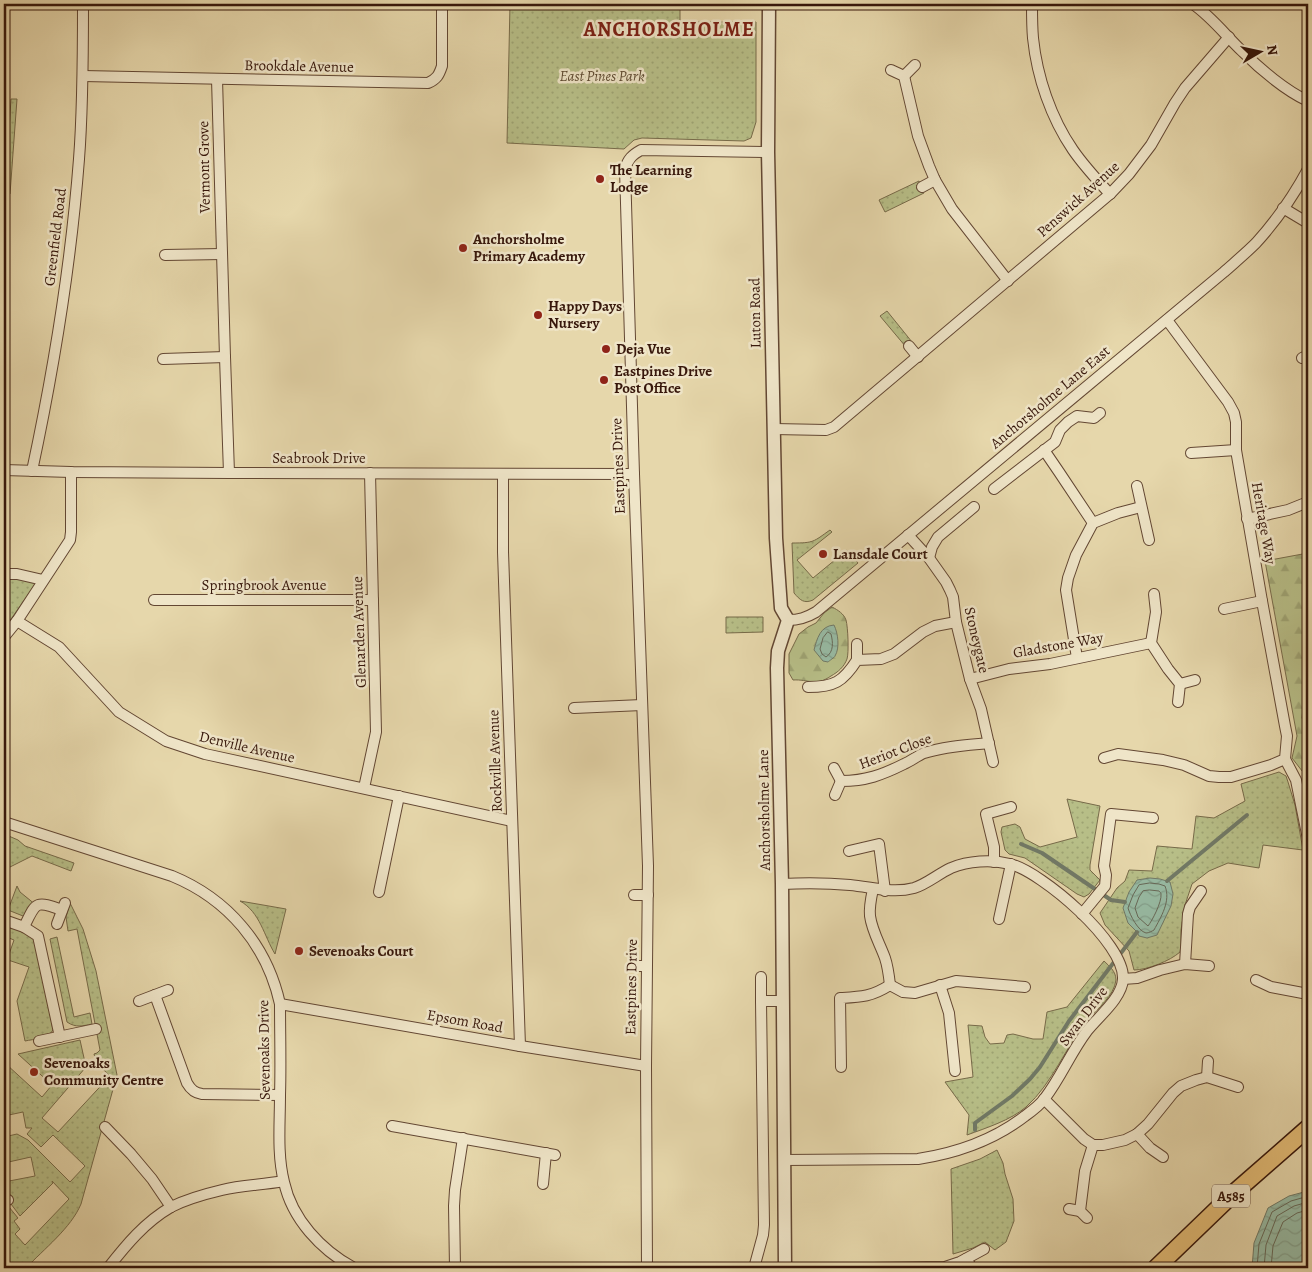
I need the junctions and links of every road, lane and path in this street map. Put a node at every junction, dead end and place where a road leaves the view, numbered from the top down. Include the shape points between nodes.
1 (83, 4) edge
2 (442, 4) edge
3 (769, 4) edge
4 (1032, 4) edge
5 (1193, 4) edge
6 (1229, 37) junction
7 (915, 65) dead end
8 (891, 70) dead end
9 (83, 76) junction
10 (904, 76) junction
11 (217, 79) junction
12 (1308, 101) edge
13 (768, 152) junction
14 (1308, 169) edge
15 (936, 180) junction
16 (922, 187) dead end
17 (1110, 194) junction
18 (1284, 208) junction
19 (1308, 223) edge
20 (222, 254) junction
21 (165, 255) dead end
22 (1008, 281) junction
23 (1167, 320) junction
24 (909, 346) dead end
25 (225, 357) junction
26 (918, 357) junction
27 (163, 358) dead end
28 (1100, 413) dead end
29 (774, 429) junction
30 (1044, 450) junction
31 (1236, 450) junction
32 (1191, 453) dead end
33 (4, 470) edge
34 (32, 471) junction
35 (71, 472) junction
36 (229, 473) junction
37 (370, 473) junction
38 (502, 474) junction
39 (634, 474) junction
40 (1137, 486) dead end
41 (994, 489) dead end
42 (1308, 502) edge
43 (974, 507) dead end
44 (1142, 507) junction
45 (1248, 519) junction
46 (1093, 523) junction
47 (908, 535) junction
48 (1149, 540) dead end
49 (929, 558) junction
50 (4, 574) edge
51 (43, 580) junction
52 (1154, 594) dead end
53 (154, 600) dead end
54 (373, 600) junction
55 (1262, 601) junction
56 (1224, 609) dead end
57 (788, 620) junction
58 (16, 621) junction
59 (956, 622) junction
60 (4, 638) edge
61 (1151, 643) junction
62 (858, 644) dead end
63 (1077, 658) junction
64 (857, 660) junction
65 (970, 679) junction
66 (1195, 680) dead end
67 (1180, 684) junction
68 (808, 687) dead end
69 (1178, 702) dead end
70 (642, 705) junction
71 (574, 708) dead end
72 (989, 743) junction
73 (1104, 758) dead end
74 (1285, 759) junction
75 (993, 762) dead end
76 (834, 768) dead end
77 (841, 781) junction
78 (364, 788) junction
79 (835, 795) dead end
80 (399, 796) junction
81 (1011, 807) dead end
82 (1153, 818) dead end
83 (4, 822) edge
84 (512, 822) junction
85 (1308, 839) edge
86 (848, 851) dead end
87 (994, 862) junction
88 (1010, 864) junction
89 (782, 884) junction
90 (873, 889) junction
91 (885, 890) junction
92 (1201, 891) dead end
93 (379, 892) dead end
94 (634, 895) dead end
95 (648, 895) junction
96 (1082, 914) junction
97 (999, 919) dead end
98 (4, 920) edge
99 (58, 924) dead end
100 (24, 926) junction
101 (1185, 964) junction
102 (632, 966) dead end
103 (646, 966) junction
104 (1209, 966) dead end
105 (760, 977) dead end
106 (1123, 979) junction
107 (1256, 980) dead end
108 (890, 985) junction
109 (940, 985) junction
110 (1025, 987) dead end
111 (168, 990) dead end
112 (1308, 994) edge
113 (155, 995) junction
114 (139, 1001) dead end
115 (761, 1001) junction
116 (783, 1001) junction
117 (280, 1004) junction
118 (96, 1029) dead end
119 (60, 1036) junction
120 (39, 1041) dead end
121 (520, 1046) junction
122 (1208, 1061) dead end
123 (646, 1066) junction
124 (840, 1067) dead end
125 (955, 1070) dead end
126 (1207, 1077) junction
127 (1238, 1087) dead end
128 (280, 1095) junction
129 (1044, 1099) junction
130 (392, 1126) dead end
131 (105, 1127) dead end
132 (1308, 1128) edge
133 (1137, 1134) junction
134 (463, 1138) junction
135 (1093, 1145) junction
136 (1163, 1157) dead end
137 (784, 1160) junction
138 (283, 1181) junction
139 (544, 1184) dead end
140 (171, 1208) junction
141 (1079, 1213) dead end
142 (984, 1249) dead end
143 (966, 1259) junction
144 (108, 1268) edge
145 (354, 1268) edge
146 (455, 1268) edge
147 (647, 1268) edge
148 (754, 1268) edge
149 (785, 1268) edge
150 (873, 1268) edge
151 (972, 1268) edge
152 (1156, 1268) edge

1 - 9 street, Greenfield Road
2 - 11 street, Brookdale Avenue via 442,66 440,74 428,83
3 - 13 street, Luton Road
4 - 17 street via 1036,56 1051,107 1072,149
5 - 6 street
6 - 12 street via 1263,70
6 - 17 street, Penswick Avenue via 1185,88 1151,145
7 - 10 street
8 - 10 street
9 - 11 street, Brookdale Avenue
9 - 34 street, Greenfield Road via 79,159 66,277 52,376
10 - 15 street via 918,136
11 - 20 street, Vermont Grove
13 - 29 street, Luton Road
13 - 39 street, Eastpines Drive via 649,149 641,150 628,161
14 - 18 street, Anchorsholme Lane East
15 - 16 street
15 - 22 street via 952,208
17 - 22 street, Penswick Avenue
18 - 19 street
18 - 23 street, Anchorsholme Lane East via 1256,243
20 - 21 street
20 - 25 street, Vermont Grove
22 - 26 street, Penswick Avenue
23 - 31 street, Heritage Way via 1234,412
23 - 47 street, Anchorsholme Lane East
24 - 26 street
25 - 27 street
25 - 36 street, Vermont Grove
26 - 29 street, Penswick Avenue via 834,428
28 - 30 street via 1094,418 1073,418
29 - 57 street, Luton Road via 779,592 781,608
30 - 41 street
30 - 46 street
31 - 32 street
31 - 45 street, Heritage Way
33 - 34 street, Seabrook Drive
34 - 35 street, Seabrook Drive
35 - 36 street, Seabrook Drive
35 - 51 street via 70,540
36 - 37 street, Seabrook Drive
37 - 38 street, Seabrook Drive
37 - 54 street, Glenarden Avenue
38 - 39 street, Seabrook Drive
38 - 84 street, Rockville Avenue
39 - 70 street, Eastpines Drive
40 - 44 street
42 - 45 street
43 - 49 street via 938,537
44 - 46 street
44 - 48 street
45 - 55 street, Heritage Way
46 - 63 street via 1076,556 1066,590
47 - 49 street, Stoneygate
47 - 57 street, Anchorsholme Lane East via 816,612 807,618
49 - 59 street, Stoneygate via 953,596
50 - 51 street
51 - 58 street
52 - 61 street via 1156,612
53 - 54 street, Springbrook Avenue
54 - 78 street, Glenarden Avenue via 376,732
55 - 56 street
55 - 74 street, Heritage Way via 1286,726
57 - 89 street, Anchorsholme Lane via 778,651 777,668
58 - 60 street
58 - 78 street, Denville Avenue via 59,647 119,712 166,741 205,754
59 - 64 street via 935,626 880,660
59 - 65 street, Stoneygate
61 - 63 street, Gladstone Way
61 - 67 street
62 - 64 street
63 - 65 street, Gladstone Way
64 - 68 street via 849,673 835,683
65 - 72 street, Stoneygate
66 - 67 street
67 - 69 street
70 - 71 street
70 - 95 street, Eastpines Drive
72 - 75 street, Stoneygate
72 - 77 street, Heriot Close via 940,748 882,775
73 - 74 street via 1118,754 1163,760 1219,777 1231,777
74 - 85 street via 1296,780
76 - 77 street
77 - 79 street
78 - 80 street, Denville Avenue
80 - 84 street, Denville Avenue
80 - 93 street
81 - 87 street via 986,814 994,846
82 - 96 street via 1111,814 1104,866 1105,886
83 - 117 street, Sevenoaks Drive via 172,876 204,892 234,917 256,945
84 - 121 street, Rockville Avenue
86 - 91 street via 878,844
87 - 88 street, Swan Drive
87 - 91 street, Swan Drive via 960,865 914,888
88 - 96 street, Swan Drive via 1044,882
88 - 97 street
89 - 90 street, Swan Drive via 819,882
89 - 116 street, Anchorsholme Lane
90 - 91 street, Swan Drive
90 - 108 street via 870,916 889,972
92 - 101 street via 1188,914
94 - 95 street
95 - 103 street, Eastpines Drive
96 - 106 street, Swan Drive via 1112,950 1121,965
98 - 100 street
99 - 100 street via 63,906 36,905
100 - 119 street via 40,939
101 - 104 street
101 - 106 street
102 - 103 street
103 - 123 street, Eastpines Drive
105 - 115 street
106 - 129 street, Swan Drive via 1120,992 1087,1031
107 - 112 street via 1271,987
108 - 109 street via 903,992 915,993
108 - 124 street via 864,997 840,998
109 - 110 street via 956,981
109 - 125 street via 949,1013
111 - 113 street
113 - 114 street
113 - 128 street via 190,1089 202,1094
115 - 116 street
115 - 148 street via 764,1225
116 - 137 street, Anchorsholme Lane
117 - 121 street, Epsom Road
117 - 128 street, Sevenoaks Drive
118 - 119 street
119 - 120 street
121 - 123 street, Epsom Road
122 - 126 street
123 - 147 street, Eastpines Drive
126 - 127 street
126 - 133 street via 1181,1086
128 - 138 street, Sevenoaks Drive
129 - 135 street
129 - 137 street, Swan Drive via 994,1136 939,1156 898,1160
130 - 134 street
131 - 140 street via 147,1172
132 - 152 highway, A585
133 - 135 street via 1125,1140
133 - 136 street
134 - 139 street via 550,1154
134 - 146 street via 454,1206
135 - 141 street
137 - 149 street, Anchorsholme Lane
138 - 140 street via 224,1190
138 - 145 street, Sevenoaks Drive via 308,1230 331,1253
140 - 144 street via 128,1243
142 - 143 street
143 - 150 street via 945,1267
143 - 151 street

